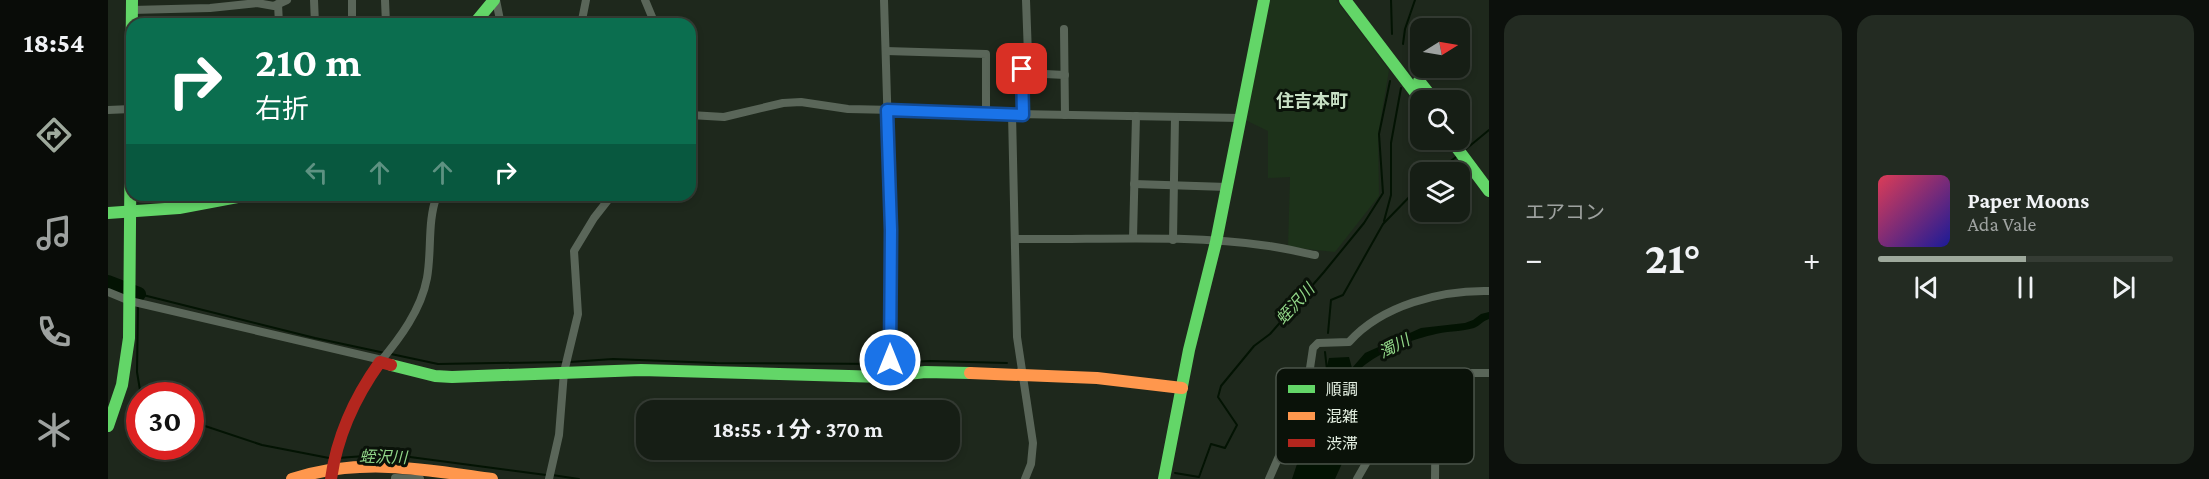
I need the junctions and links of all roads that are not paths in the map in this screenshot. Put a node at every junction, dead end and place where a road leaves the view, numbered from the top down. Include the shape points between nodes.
1 (287, 0) edge
2 (314, 0) edge
3 (352, 0) edge
4 (385, 0) edge
5 (495, 0) edge
6 (585, 0) edge
7 (645, 0) edge
8 (884, 0) edge
9 (1026, 0) edge
10 (1263, 0) edge
11 (1345, 0) edge
12 (1357, 0) edge
13 (210, 4) edge
14 (278, 4) junction
15 (132, 5) edge
16 (279, 18) edge
17 (315, 18) edge
18 (352, 18) edge
19 (386, 18) edge
20 (479, 18) edge
21 (500, 18) edge
22 (582, 18) edge
23 (652, 18) edge
24 (1064, 28) dead end
25 (886, 51) junction
26 (1045, 74) dead end
27 (1065, 75) junction
28 (1413, 90) edge
29 (1426, 90) edge
30 (126, 109) edge
31 (108, 110) edge
32 (887, 110) junction
33 (986, 112) junction
34 (1012, 114) junction
35 (696, 115) edge
36 (1023, 115) junction
37 (1065, 115) junction
38 (1136, 116) junction
39 (1175, 117) junction
40 (1241, 118) junction
41 (1464, 150) edge
42 (1487, 183) edge
43 (1134, 184) junction
44 (1174, 186) junction
45 (1227, 187) junction
46 (130, 201) edge
47 (220, 201) edge
48 (435, 201) edge
49 (607, 201) edge
50 (108, 213) edge
51 (130, 213) junction
52 (1133, 238) junction
53 (1015, 239) junction
54 (1173, 240) junction
55 (1216, 242) junction
56 (1315, 255) dead end
57 (1489, 291) edge
58 (108, 292) edge
59 (134, 302) junction
60 (381, 360) junction
61 (1310, 368) edge
62 (565, 371) junction
63 (890, 374) junction
64 (1022, 375) junction
65 (1182, 388) junction
66 (108, 426) edge
67 (1276, 463) edge
68 (1366, 464) edge
69 (333, 466) edge
70 (395, 474) edge
71 (432, 475) edge
72 (550, 475) edge
73 (292, 479) edge
74 (420, 479) edge
75 (492, 479) edge
76 (1025, 479) edge
77 (1164, 479) edge
78 (1269, 479) edge
79 (1357, 479) edge

1 - 14 street
2 - 17 street
3 - 18 street
4 - 19 street
5 - 20 main road
5 - 21 street
6 - 22 street
7 - 23 street
8 - 25 street
9 - 36 street via 1028,55 1022,69
10 - 40 main road
11 - 28 main road
12 - 29 main road
13 - 14 street
13 - 15 street
14 - 16 street
24 - 27 street
25 - 32 street
25 - 33 street via 987,54
26 - 27 street
27 - 37 street
30 - 31 street
32 - 33 street
32 - 35 street via 801,102 724,117
32 - 63 street
33 - 34 street
34 - 36 street
34 - 53 street
36 - 37 street
37 - 38 street
38 - 39 street
38 - 43 street
39 - 40 street
39 - 44 street
40 - 45 main road
41 - 42 main road
43 - 44 street
43 - 52 street
44 - 45 street
44 - 54 street
45 - 55 main road
46 - 51 main road
47 - 51 main road
48 - 60 street via 422,292 406,328
49 - 62 street via 574,251 578,314
50 - 51 main road
51 - 59 main road via 130,284
52 - 53 street
52 - 54 street
53 - 64 street via 1017,337
54 - 55 street
55 - 56 street
55 - 65 main road
57 - 61 street via 1421,300 1366,324 1349,342 1318,343 1313,348
58 - 59 street
59 - 60 street
59 - 66 main road via 127,363
60 - 62 main road via 435,376
60 - 69 main road via 338,442
62 - 63 main road
62 - 72 street via 559,435
63 - 64 main road
64 - 65 main road via 1097,378
64 - 76 street via 1033,443
65 - 77 main road
67 - 78 street
68 - 79 street
69 - 70 main road via 357,464
69 - 73 main road
70 - 71 main road
70 - 74 street
71 - 75 main road

